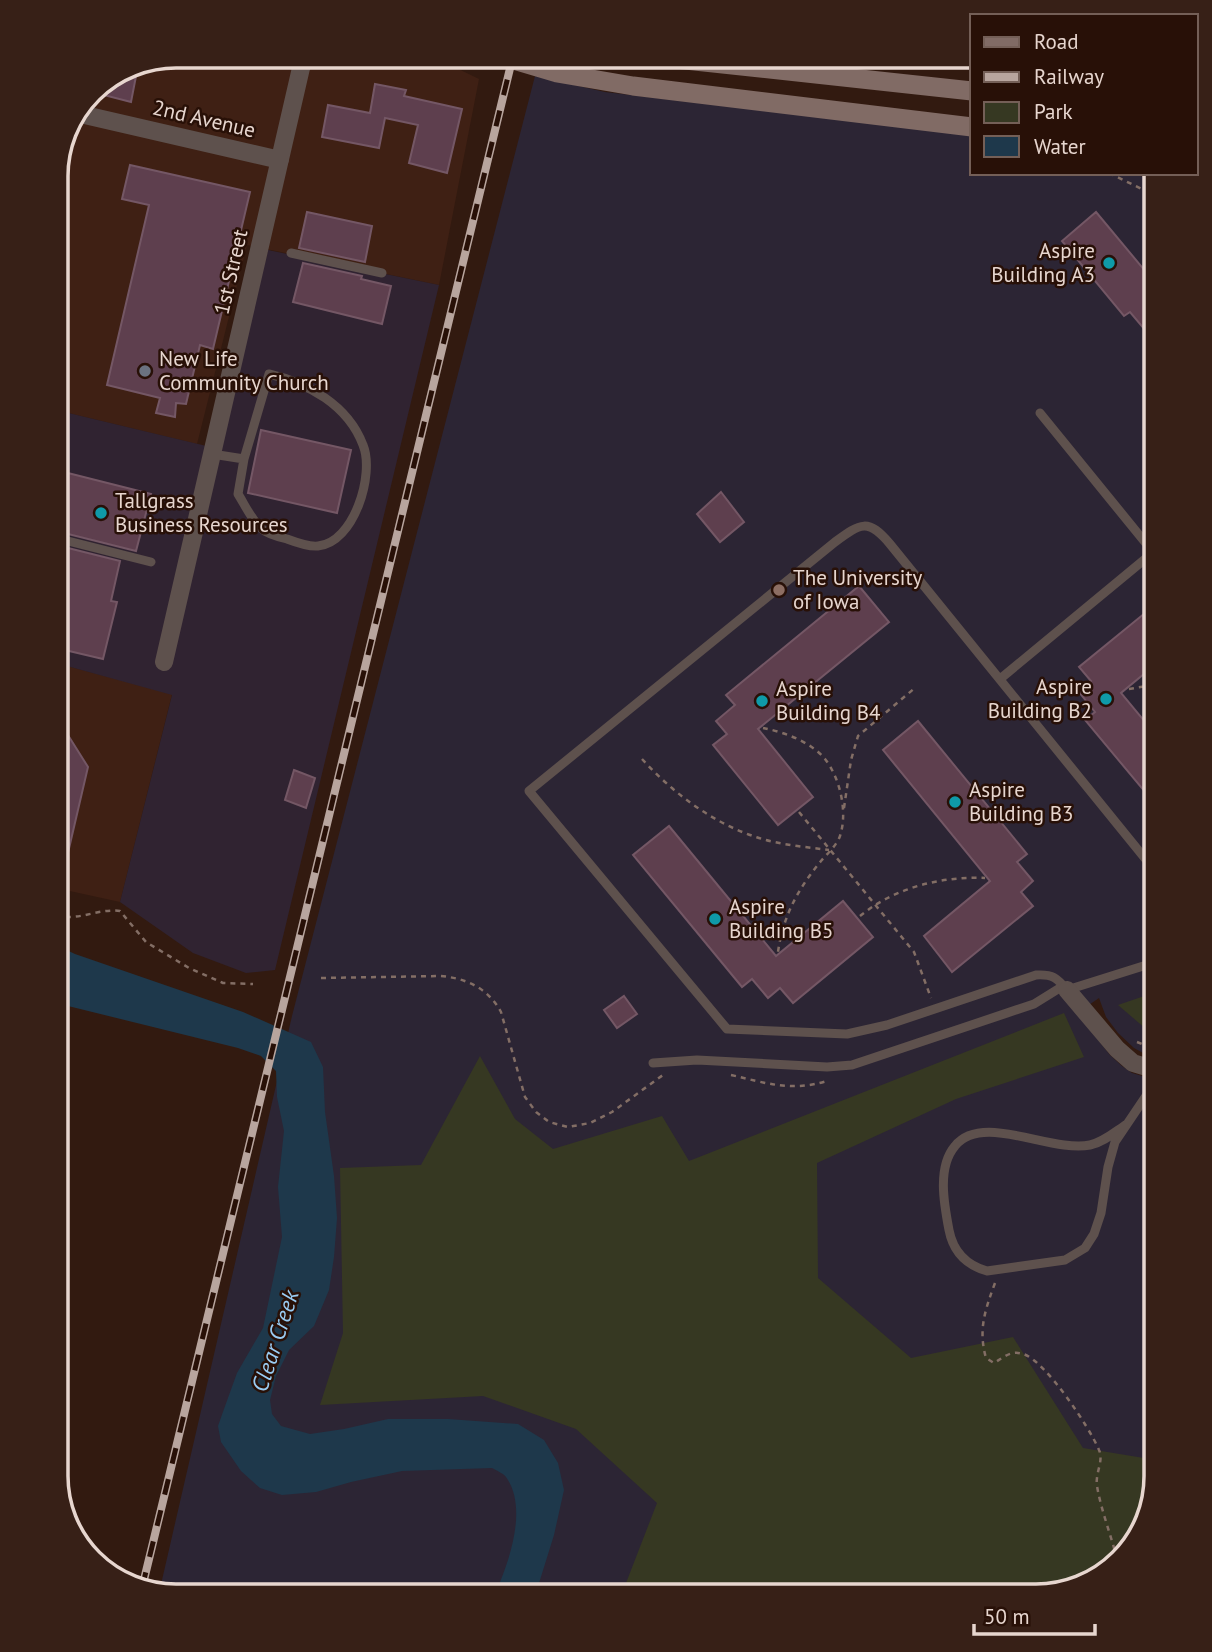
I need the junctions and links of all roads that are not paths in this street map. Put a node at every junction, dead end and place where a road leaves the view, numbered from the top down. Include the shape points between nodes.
1 (301, 68) edge
2 (534, 68) edge
3 (759, 68) edge
4 (970, 91) edge
5 (87, 115) edge
6 (970, 127) edge
7 (280, 160) junction
8 (291, 253) dead end
9 (382, 273) dead end
10 (1040, 413) dead end
11 (212, 454) junction
12 (244, 459) junction
13 (1144, 539) edge
14 (68, 541) edge
15 (1144, 559) edge
16 (151, 562) dead end
17 (164, 662) dead end
18 (1000, 679) junction
19 (1144, 857) edge
20 (1144, 965) edge
21 (1065, 988) junction
22 (653, 1063) dead end
23 (1144, 1066) edge
24 (1144, 1099) edge
25 (1127, 1124) junction

1 - 7 street, 1st Street
2 - 6 main road via 633,86
3 - 4 main road
5 - 7 street, 2nd Avenue
7 - 11 street, 1st Street
8 - 9 lane
10 - 13 lane
11 - 12 lane
11 - 17 street, 1st Street
12 - 12 lane via 238,494 262,530 318,546 339,537 355,515 367,471 364,446 347,417 324,396 269,374
14 - 16 lane
15 - 18 lane
18 - 19 lane
18 - 21 lane via 878,530 858,527 530,791 727,1030 847,1034 1036,975 1049,974
20 - 21 lane
21 - 22 lane via 1034,1004 852,1065
21 - 23 street via 1116,1049
24 - 25 lane
25 - 25 lane via 1088,1145 1064,1146 983,1131 958,1141 944,1171 954,1248 975,1268 986,1271 1065,1260 1085,1248 1101,1213 1111,1154

